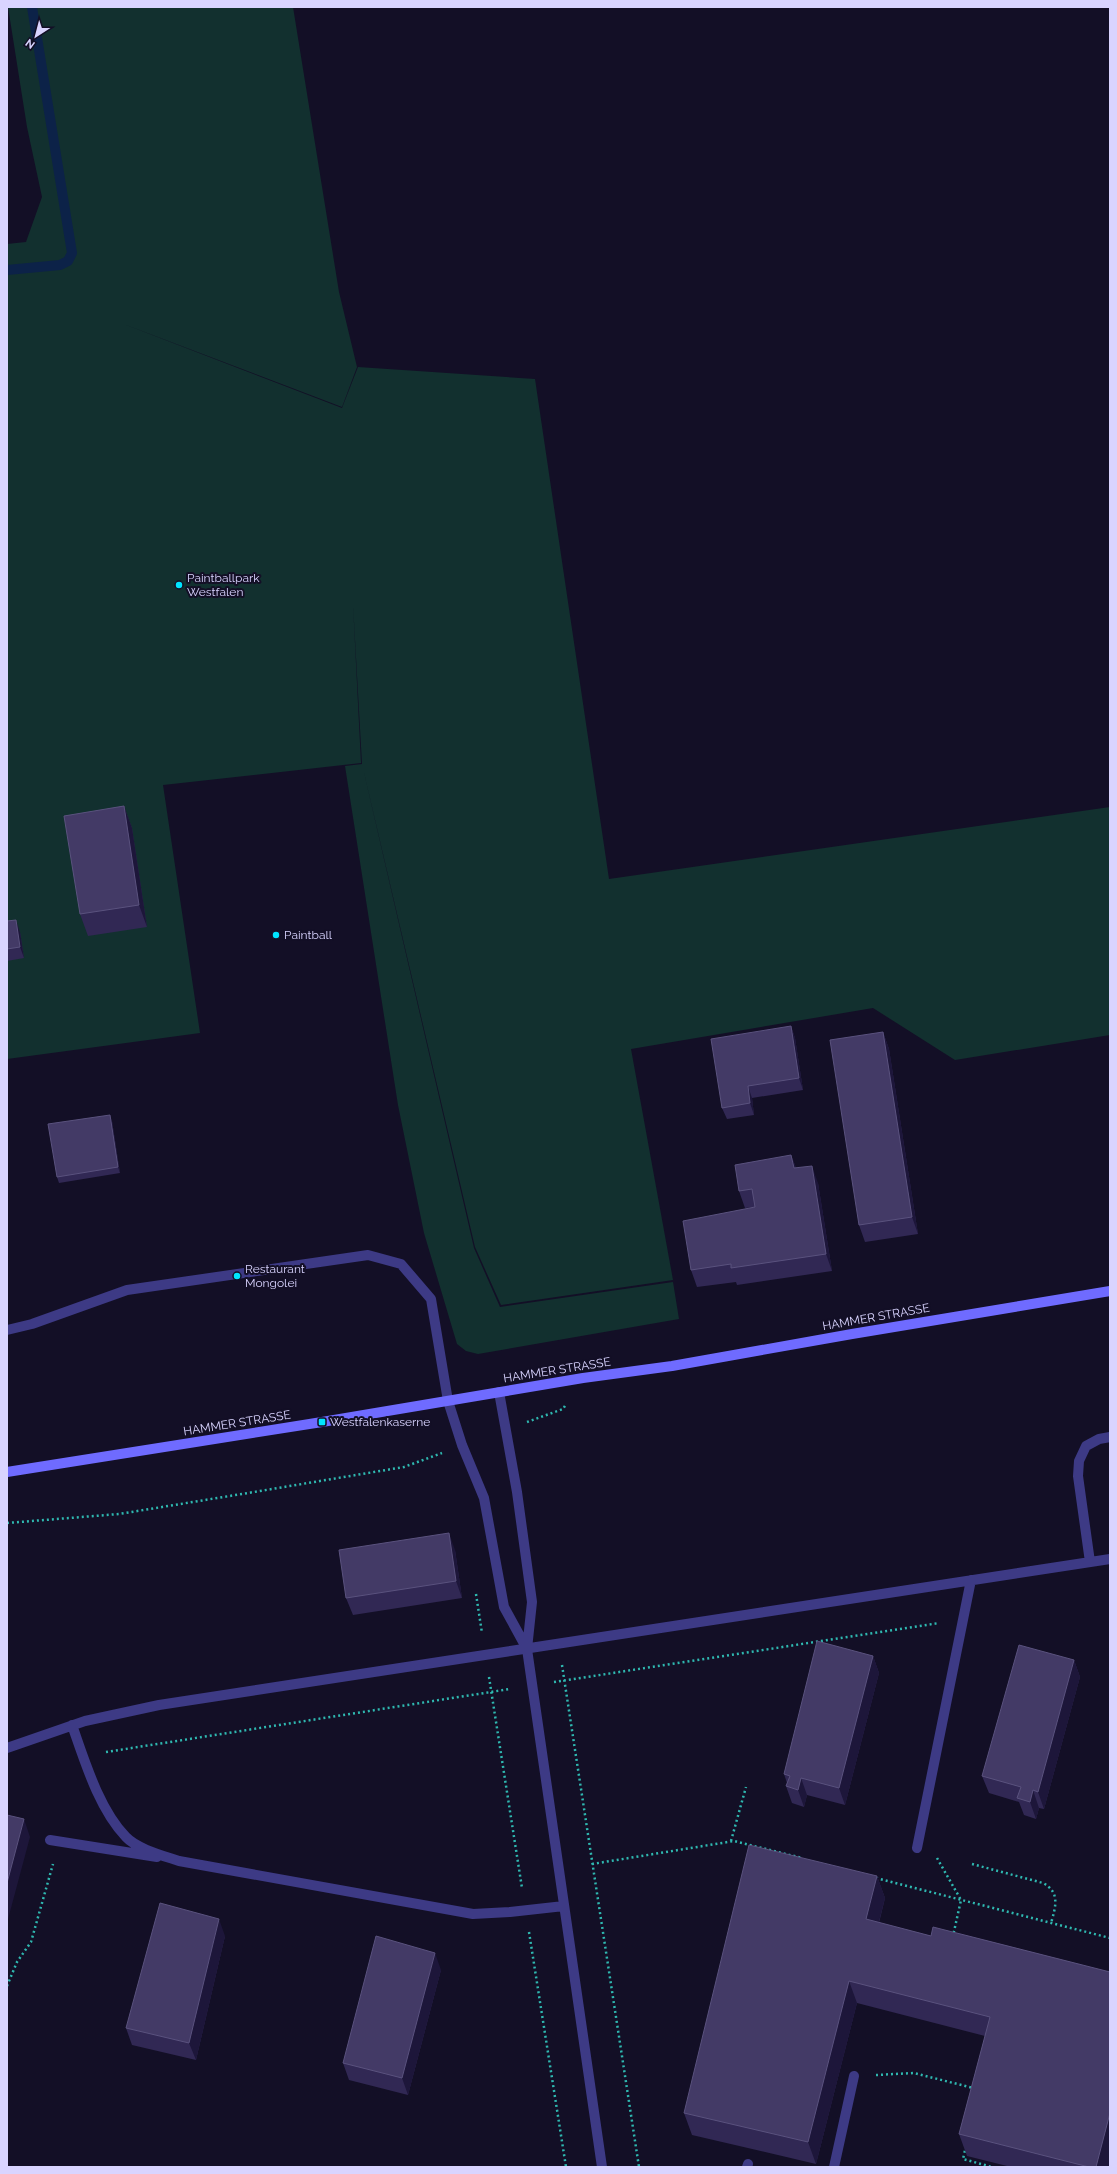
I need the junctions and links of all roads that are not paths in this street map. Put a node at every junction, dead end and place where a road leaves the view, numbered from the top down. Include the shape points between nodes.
1 (1110, 1291) edge
2 (7, 1330) edge
3 (500, 1392) junction
4 (448, 1401) junction
5 (1110, 1437) edge
6 (7, 1472) edge
7 (1110, 1558) edge
8 (1090, 1562) junction
9 (971, 1580) junction
10 (527, 1649) junction
11 (72, 1725) junction
12 (7, 1748) edge
13 (55, 1841) road end
14 (917, 1848) dead end
15 (179, 1861) junction
16 (564, 1906) junction
17 (854, 2076) road end
18 (602, 2167) edge
19 (834, 2167) edge

1 - 3 main road, HAMMER STRASSE via 672,1366
2 - 4 lane via 32,1324 127,1290 368,1255 401,1264 431,1299
3 - 4 main road, HAMMER STRASSE
3 - 10 lane via 532,1602
4 - 6 main road, HAMMER STRASSE
4 - 10 lane via 462,1445 484,1498 504,1607
5 - 8 lane via 1086,1446 1079,1461 1078,1476
7 - 8 lane
8 - 9 lane
9 - 10 lane
9 - 14 lane
10 - 11 lane via 159,1705
10 - 16 lane
11 - 12 lane
11 - 15 lane via 92,1780 127,1838 152,1852
13 - 15 lane
15 - 16 lane via 473,1914
16 - 18 lane
17 - 19 lane

